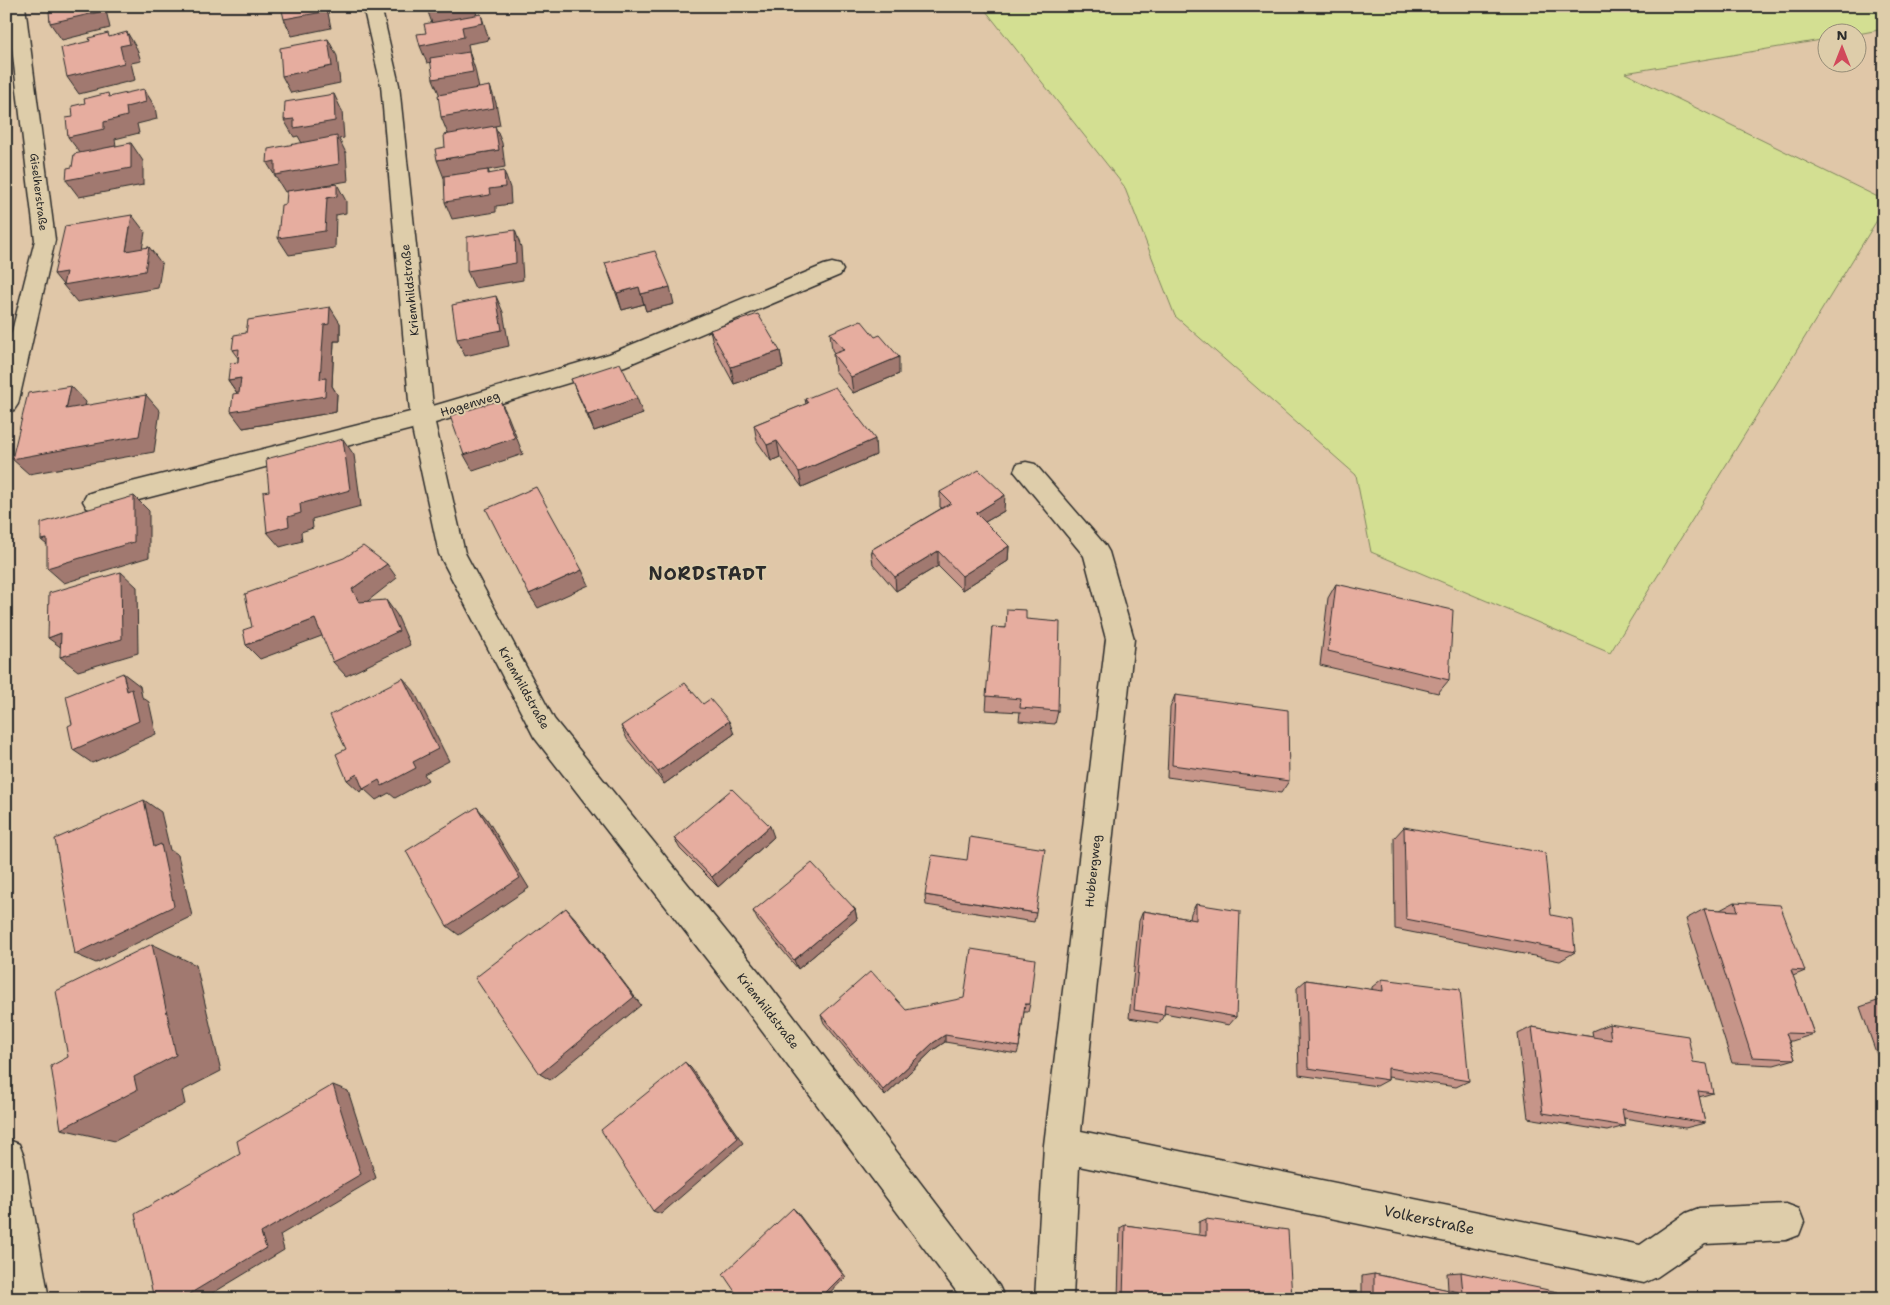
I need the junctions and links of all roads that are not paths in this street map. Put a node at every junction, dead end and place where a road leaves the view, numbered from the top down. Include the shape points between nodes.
1 (16, 6) edge
2 (372, 6) edge
3 (832, 270) dead end
4 (6, 404) edge
5 (422, 418) junction
6 (1026, 471) dead end
7 (96, 501) dead end
8 (1062, 1146) junction
9 (6, 1157) edge
10 (1786, 1222) dead end
11 (30, 1299) edge
12 (986, 1299) edge
13 (1054, 1299) edge

1 - 4 street, Giselherstraße via 45,240
2 - 5 street, Kriemhildstraße via 390,85
3 - 5 street, Hagenweg via 618,360
5 - 7 street, Hagenweg
5 - 12 street, Kriemhildstraße via 452,554 544,728 756,995
6 - 8 street, Hubbergweg via 1096,552 1120,640
8 - 10 street, Volkerstraße via 1644,1264 1699,1226
8 - 13 street, Hubbergweg
9 - 11 street

